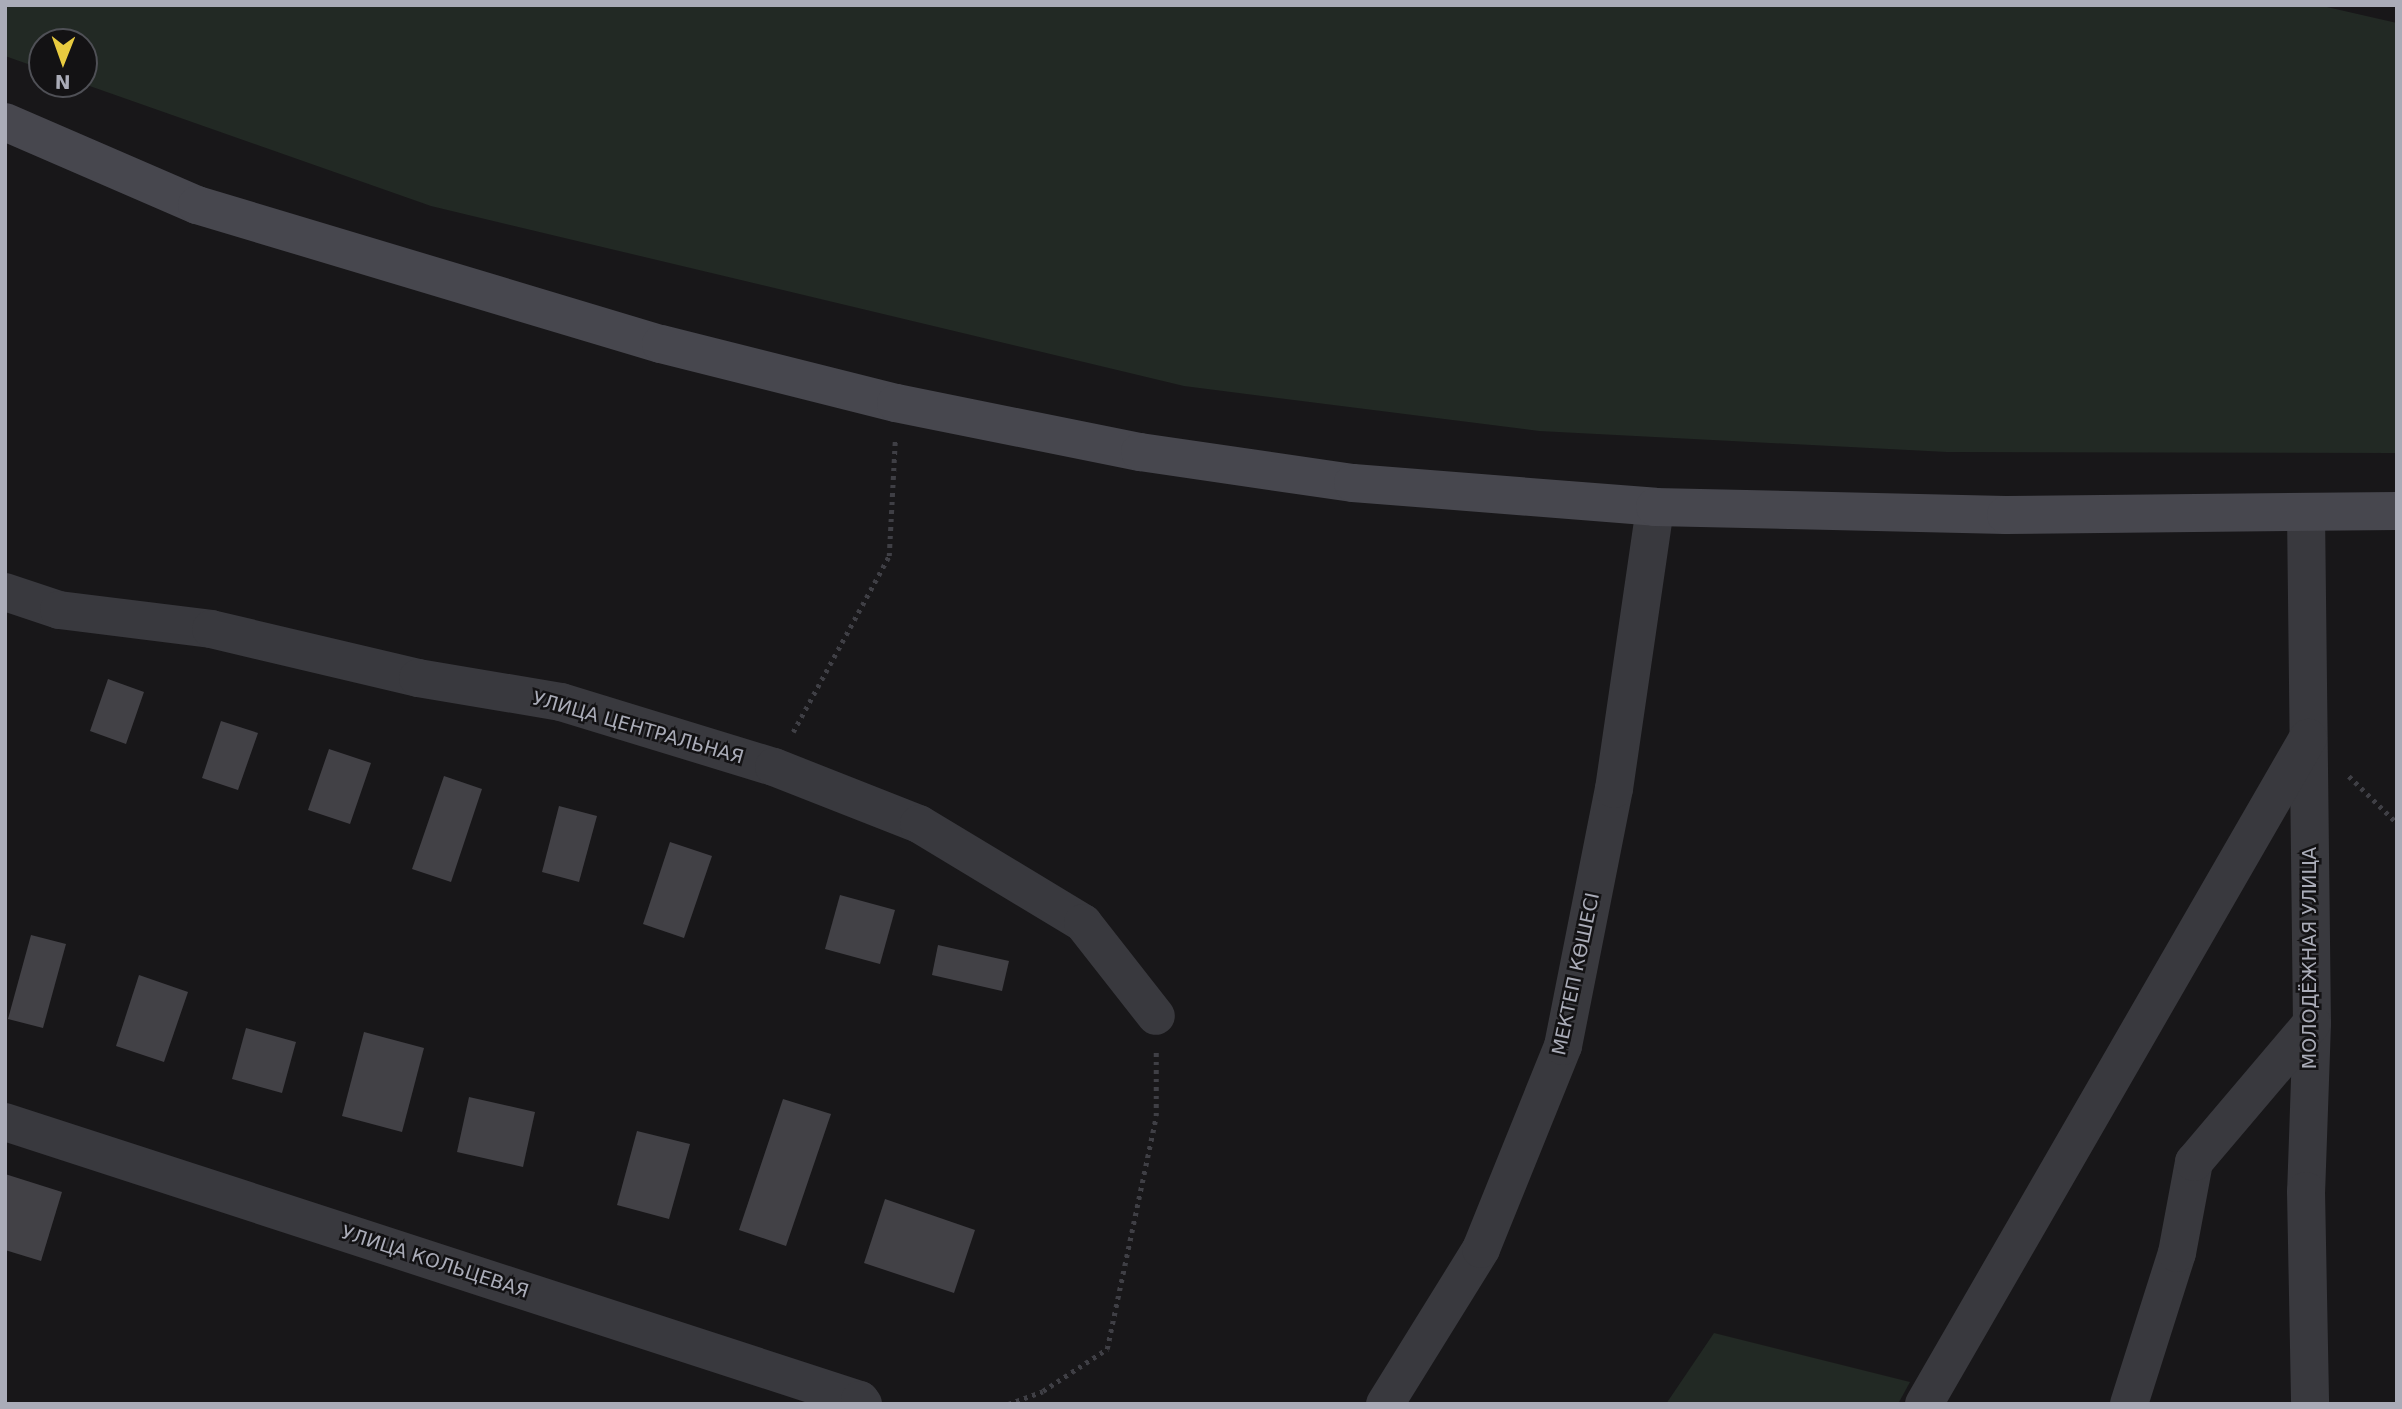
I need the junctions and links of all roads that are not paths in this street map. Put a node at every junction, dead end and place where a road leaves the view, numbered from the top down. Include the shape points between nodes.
1 (5, 122) edge
2 (1655, 507) junction
3 (2306, 512) junction
4 (2397, 512) edge
5 (5, 592) edge
6 (2309, 736) junction
7 (1156, 1016) road end
8 (2312, 1023) junction
9 (5, 1122) edge
10 (863, 1404) edge
11 (1385, 1404) edge
12 (1924, 1404) edge
13 (2129, 1404) edge
14 (2310, 1404) edge

1 - 2 main road via 197,205 661,344 896,403 1140,452 1353,483
2 - 3 main road via 2006,515
2 - 11 street, МЕКТЕП КӨШЕСІ via 1614,789 1563,1046 1481,1249
3 - 4 main road
3 - 6 street, МОЛОДЁЖНАЯ УЛИЦА
5 - 7 street, УЛИЦА ЦЕНТРАЛЬНАЯ via 59,610 211,629 418,678 561,702 774,767 919,824 1083,923
6 - 8 street, МОЛОДЁЖНАЯ УЛИЦА
6 - 12 street
8 - 13 street via 2194,1162 2177,1253
8 - 14 street, МОЛОДЁЖНАЯ УЛИЦА via 2306,1191
9 - 10 street, УЛИЦА КОЛЬЦЕВАЯ

